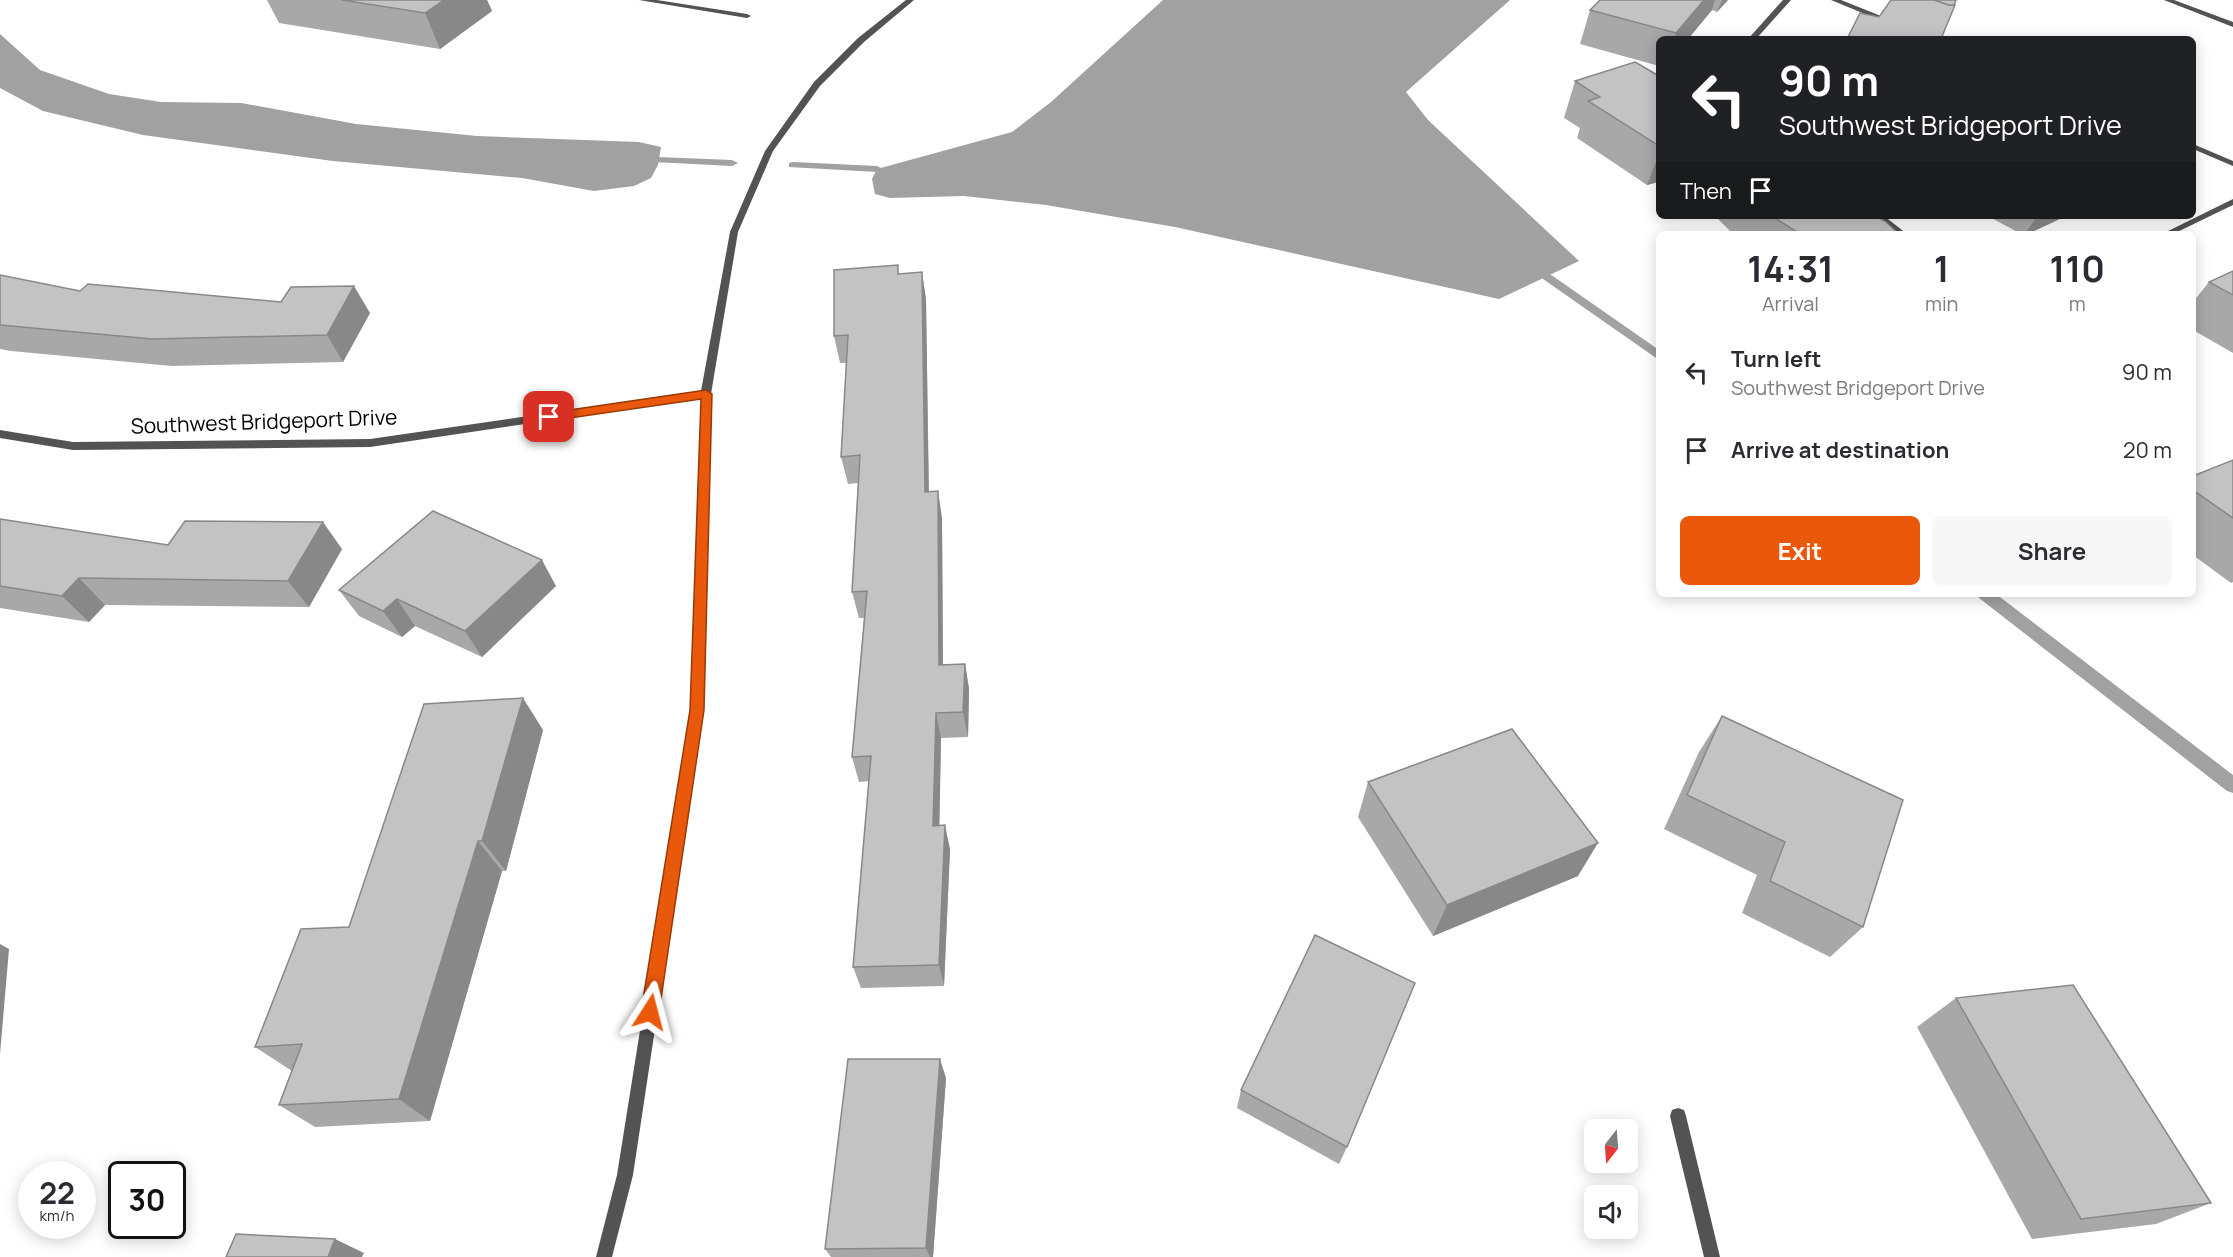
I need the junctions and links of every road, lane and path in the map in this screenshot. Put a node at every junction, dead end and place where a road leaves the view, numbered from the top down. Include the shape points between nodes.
1 (643, 0) edge
2 (910, 0) edge
3 (1787, 0) edge
4 (1835, 0) edge
5 (2168, 0) edge
6 (747, 16) dead end
7 (1896, 23) edge
8 (2233, 25) edge
9 (1755, 36) edge
10 (2196, 147) edge
11 (2233, 164) edge
12 (2233, 202) edge
13 (1882, 219) edge
14 (1900, 231) edge
15 (2172, 231) edge
16 (706, 394) junction
17 (0, 434) edge
18 (1678, 1116) dead end
19 (604, 1257) edge
20 (1712, 1257) edge

1 - 6 street
2 - 16 street via 861,40 817,84 768,152 734,232
3 - 9 street
4 - 7 street
5 - 8 street
10 - 11 street
12 - 15 street
13 - 14 street
16 - 17 street, Southwest Bridgeport Drive via 370,443 72,446
16 - 19 street via 697,710 625,1175
18 - 20 street

